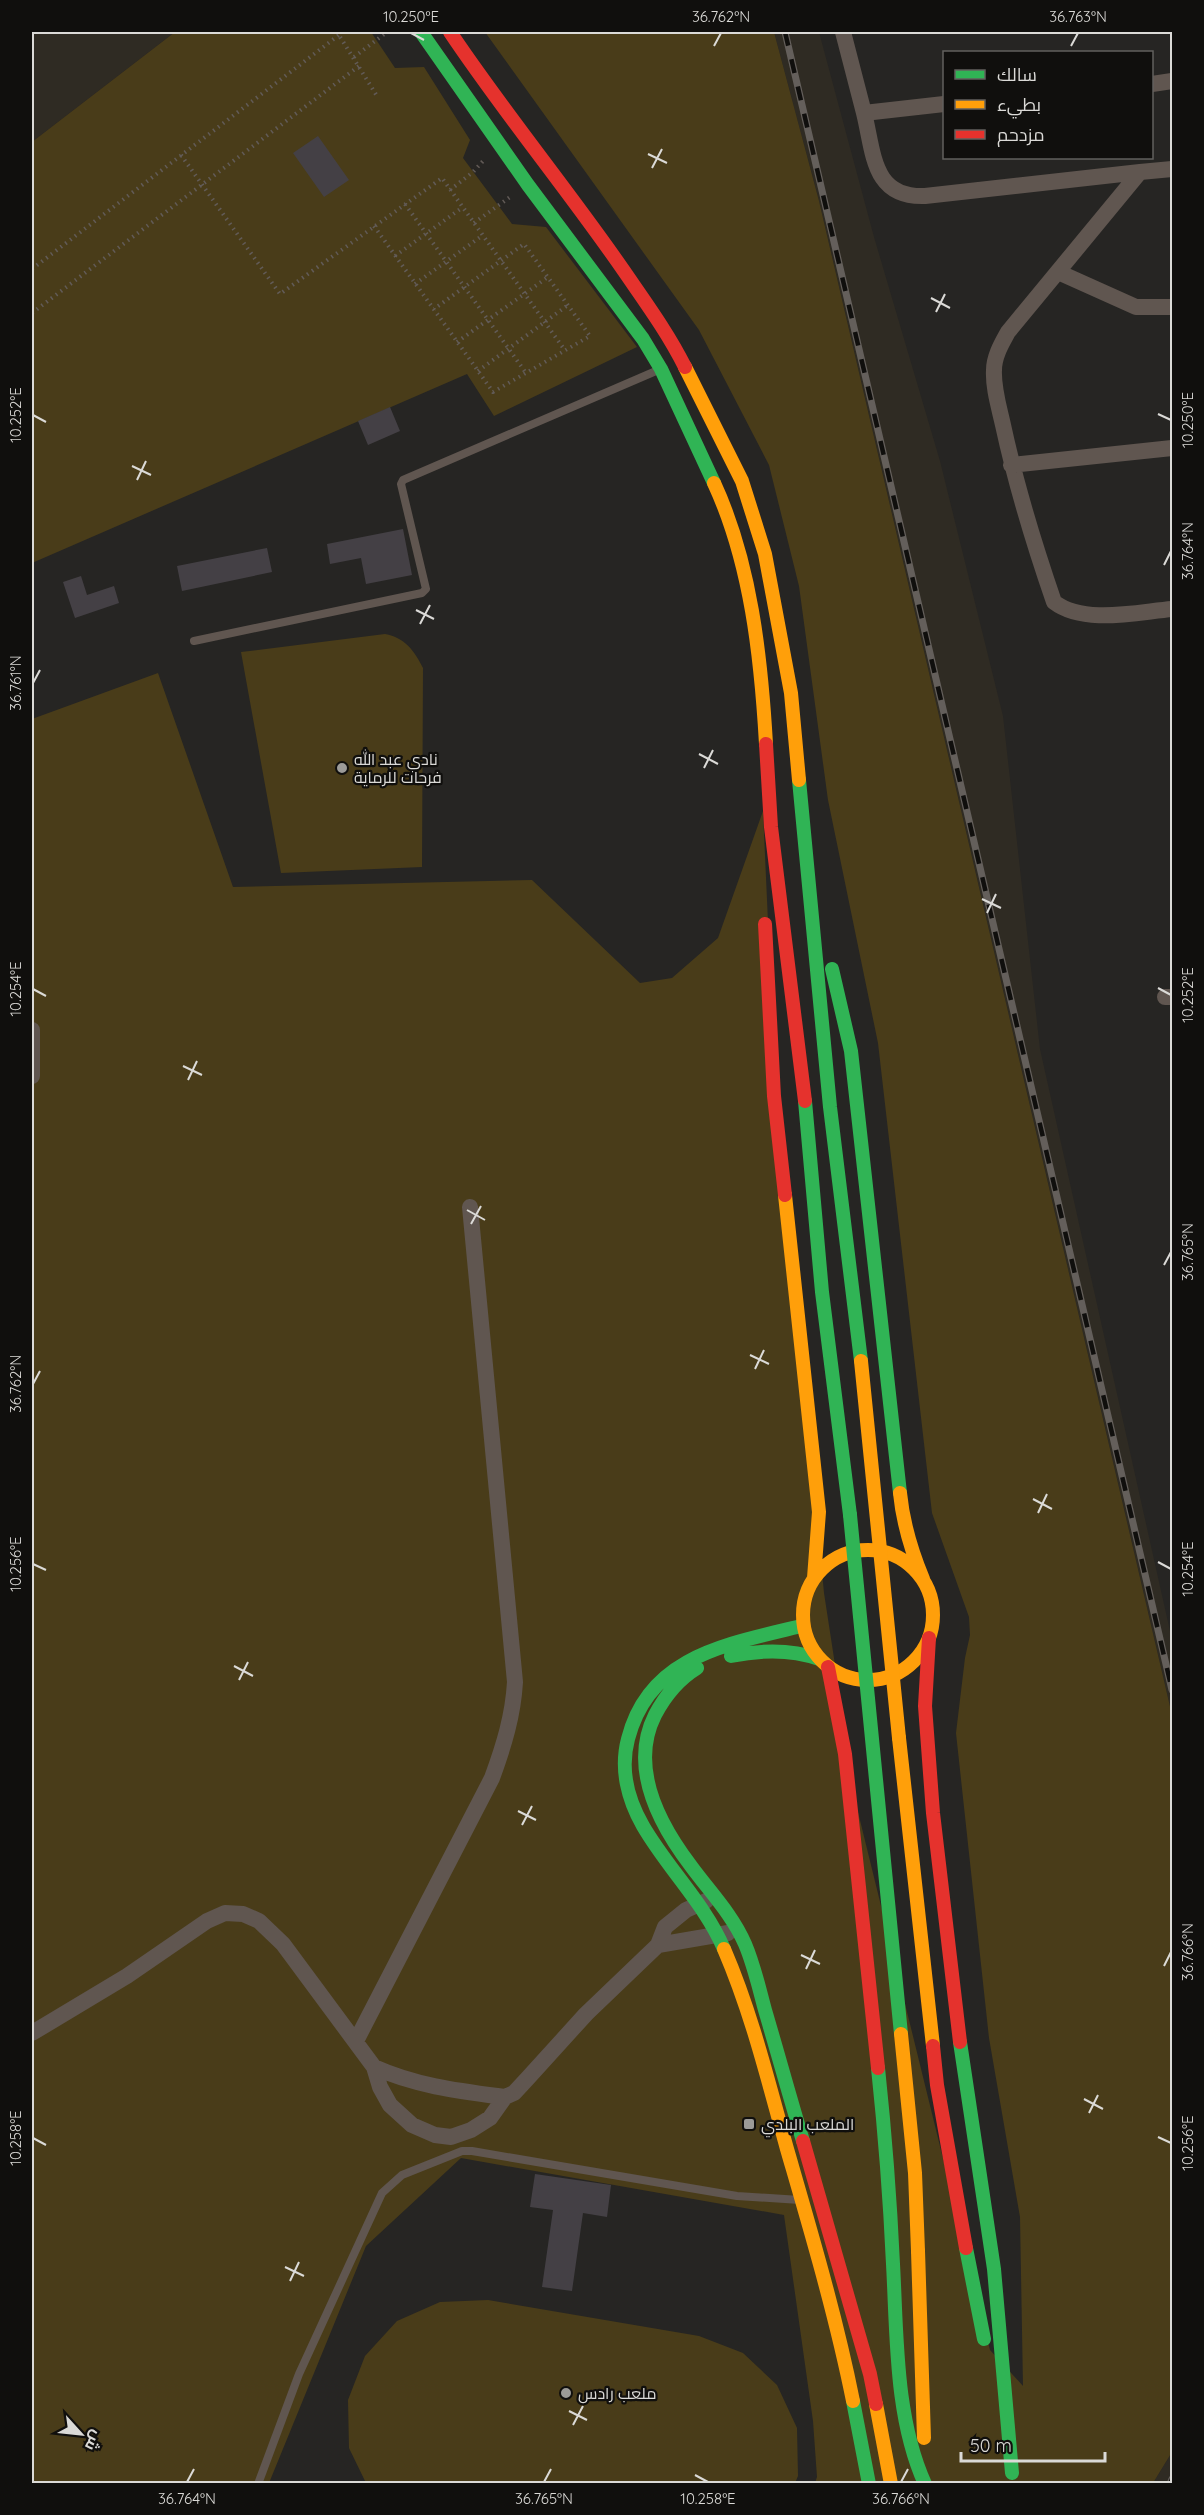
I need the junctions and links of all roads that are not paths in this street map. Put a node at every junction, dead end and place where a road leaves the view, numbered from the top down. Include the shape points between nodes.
1 (421, 32) edge
2 (450, 32) edge
3 (843, 32) edge
4 (1173, 81) edge
5 (1153, 84) edge
6 (943, 105) edge
7 (864, 113) junction
8 (1173, 169) edge
9 (1140, 172) junction
10 (1058, 272) junction
11 (1173, 307) edge
12 (661, 369) junction
13 (1173, 448) edge
14 (1011, 465) junction
15 (1173, 609) edge
16 (194, 641) dead end
17 (771, 827) junction
18 (807, 862) junction
19 (763, 887) dead end
20 (764, 910) dead end
21 (32, 1030) edge
22 (32, 1076) edge
23 (470, 1207) dead end
24 (814, 1578) junction
25 (923, 1579) junction
26 (803, 1623) junction
27 (929, 1638) junction
28 (824, 1663) junction
29 (717, 1897) junction
30 (697, 1904) junction
31 (739, 1931) junction
32 (718, 1935) junction
33 (658, 1946) junction
34 (32, 2033) edge
35 (356, 2041) junction
36 (374, 2067) junction
37 (505, 2097) junction
38 (819, 2199) junction
39 (802, 2200) junction
40 (1012, 2478) edge
41 (258, 2484) edge
42 (869, 2484) edge
43 (891, 2484) edge
44 (925, 2484) edge

1 - 12 main road
2 - 18 main road via 673,342 742,481 765,554 791,693
3 - 7 street
4 - 5 street
6 - 7 street
7 - 9 street via 880,176 889,187 909,197
8 - 9 street
9 - 10 street
10 - 11 street via 1136,307
10 - 14 street via 1008,332 994,368
12 - 16 lane via 404,480 401,484 426,589 422,593
12 - 17 main road via 736,539 750,603 764,707
13 - 14 street
14 - 15 street via 1054,602 1073,613 1095,616
17 - 19 main road
17 - 44 main road, bridge via 850,1515 915,2173
18 - 25 main road via 851,1051 903,1522 909,1549
18 - 40 main road, bridge via 830,1107 861,1361 937,2085
20 - 24 main road via 774,1096 819,1512
21 - 22 street
23 - 35 street via 515,1682 513,1708 492,1778
24 - 25 main road via 838,1558 869,1550 890,1553 908,1563
24 - 26 main road via 804,1599
25 - 27 main road via 931,1598
26 - 28 main road via 808,1642
26 - 30 main road via 710,1649 684,1661 662,1677 636,1713 625,1753 631,1796 650,1837
27 - 28 main road via 917,1659 897,1674 874,1681 850,1678
27 - 40 main road via 925,1706 933,1814 967,2100 994,2269
28 - 29 main road via 811,1655 751,1652 710,1663 693,1670 676,1685 652,1721 644,1758 649,1791 658,1815 687,1861
28 - 44 main road via 845,1754 871,1994 888,2164 899,2378 915,2462
29 - 30 street
29 - 31 main road
30 - 32 main road
30 - 33 street via 665,1927
31 - 32 street
31 - 38 main road
32 - 33 street
32 - 39 main road via 741,1993
33 - 37 street via 610,1988 521,2086
34 - 35 street via 225,1913 243,1914 259,1921 284,1944
35 - 36 street
36 - 37 street via 426,2085
36 - 37 street via 390,2104 412,2125 435,2135 451,2138 471,2130 490,2118
38 - 39 lane
38 - 43 main road via 870,2374
39 - 41 lane via 737,2196 472,2151 462,2151 402,2175 382,2193 299,2374
39 - 42 main road via 846,2366

